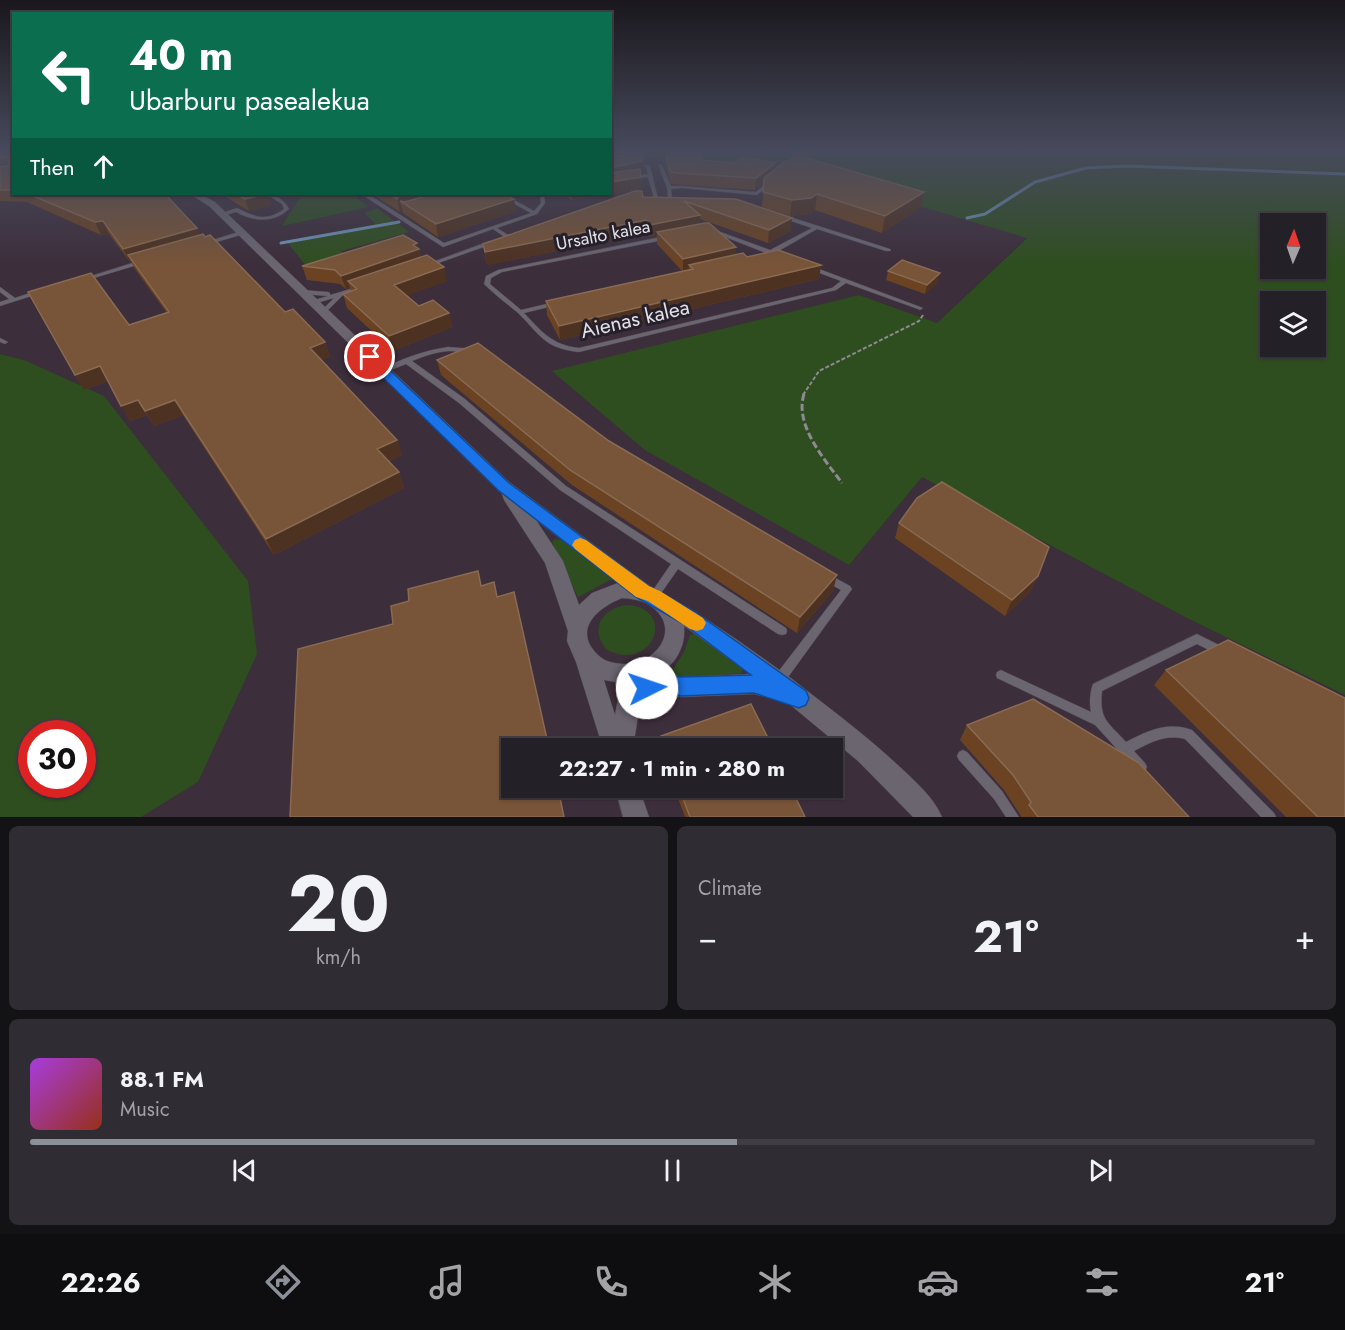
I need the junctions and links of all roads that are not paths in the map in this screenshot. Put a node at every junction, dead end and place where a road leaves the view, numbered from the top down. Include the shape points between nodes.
1 (653, 188) edge
2 (669, 188) edge
3 (694, 188) edge
4 (764, 188) edge
5 (196, 195) edge
6 (270, 195) edge
7 (366, 195) edge
8 (502, 195) edge
9 (542, 195) edge
10 (656, 198) junction
11 (670, 198) junction
12 (678, 198) edge
13 (647, 199) edge
14 (535, 213) junction
15 (222, 214) junction
16 (776, 215) edge
17 (817, 227) junction
18 (494, 228) junction
19 (704, 231) edge
20 (242, 233) junction
21 (519, 233) edge
22 (508, 237) junction
23 (670, 237) edge
24 (222, 239) junction
25 (203, 244) edge
26 (888, 250) dead end
27 (772, 253) junction
28 (782, 257) edge
29 (761, 258) edge
30 (148, 260) edge
31 (803, 265) edge
32 (424, 266) edge
33 (81, 280) edge
34 (844, 280) junction
35 (368, 285) edge
36 (0, 290) edge
37 (48, 290) edge
38 (303, 292) junction
39 (339, 296) junction
40 (14, 300) junction
41 (566, 302) edge
42 (0, 304) edge
43 (318, 307) junction
44 (920, 308) road end
45 (520, 312) junction
46 (488, 353) edge
47 (407, 361) junction
48 (384, 371) junction
49 (503, 486) junction
50 (677, 563) junction
51 (817, 571) edge
52 (653, 596) junction
53 (577, 629) junction
54 (782, 631) dead end
55 (1229, 655) edge
56 (586, 659) junction
57 (1001, 675) dead end
58 (635, 679) junction
59 (778, 682) junction
60 (799, 698) junction
61 (1099, 721) junction
62 (612, 738) edge
63 (623, 738) edge
64 (1125, 748) junction
65 (963, 756) dead end
66 (1148, 774) edge
67 (630, 798) edge
68 (636, 817) edge
69 (929, 817) edge
70 (1013, 817) edge
71 (1270, 817) edge

1 - 10 lane
2 - 11 lane
3 - 4 lane via 757,194
5 - 15 street
6 - 15 lane via 287,209 257,219 237,210
7 - 18 lane via 443,245
8 - 14 lane
9 - 14 lane via 543,203
10 - 11 lane
10 - 13 lane
11 - 12 lane
14 - 18 lane
15 - 20 street
16 - 17 lane
17 - 26 lane
17 - 27 lane
18 - 22 lane
19 - 27 lane
20 - 24 lane
20 - 24 lane
20 - 24 lane
20 - 38 street
21 - 22 lane
22 - 32 lane
23 - 45 lane, Ursalto kalea via 500,271 488,277 487,284
24 - 25 lane
27 - 28 lane
27 - 29 lane
30 - 33 lane
31 - 34 lane
34 - 44 lane
34 - 45 lane, Aienas kalea via 834,289 579,350 554,346
35 - 39 lane
36 - 40 lane
37 - 40 lane
38 - 39 lane
38 - 43 street
39 - 43 lane
39 - 43 lane
40 - 42 lane
41 - 45 lane, Aienas kalea
43 - 48 street
46 - 47 lane via 457,348 429,350
47 - 48 lane
47 - 50 lane via 462,401 562,488
48 - 49 street
49 - 52 street
49 - 53 street via 554,561
50 - 52 lane
50 - 54 lane
51 - 59 lane via 847,590
52 - 53 street via 621,590 601,597 585,610
52 - 58 street via 670,611 675,637 660,662
52 - 59 street
53 - 56 street via 580,650
55 - 61 lane via 1197,639 1097,688 1095,705
56 - 58 street via 599,669
56 - 62 street
57 - 61 lane
58 - 60 street via 681,687 754,684
58 - 63 street
59 - 60 street
60 - 69 street via 879,763
61 - 64 lane
64 - 66 lane
64 - 71 lane via 1156,733 1178,730 1188,734
65 - 70 lane
67 - 68 street

